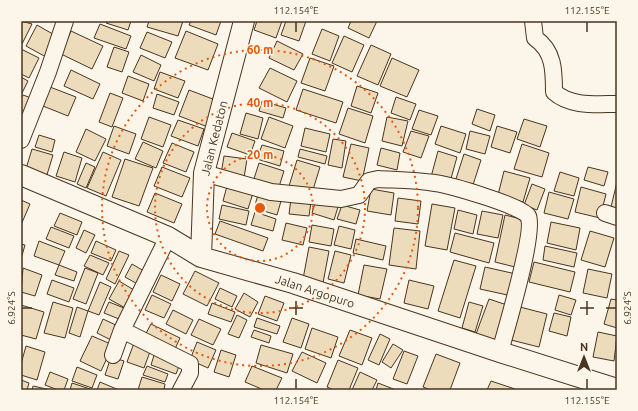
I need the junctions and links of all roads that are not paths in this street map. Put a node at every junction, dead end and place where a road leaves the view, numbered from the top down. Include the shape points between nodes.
1 (65, 21) edge
2 (244, 21) edge
3 (533, 21) edge
4 (617, 104) edge
5 (21, 140) edge
6 (204, 173) junction
7 (21, 175) edge
8 (168, 237) junction
9 (201, 257) junction
10 (122, 330) junction
11 (500, 352) junction
12 (114, 355) dead end
13 (617, 388) edge
14 (181, 390) edge

1 - 5 street
2 - 6 street, Jalan Kedaton
3 - 4 street via 535,38 544,43 551,55 554,92 563,99 576,103
6 - 9 street, Jalan Kedaton
6 - 11 street via 271,192 341,200 359,195 369,182 378,179 436,183 523,210 530,220 529,230 517,293
7 - 8 street, Jalan Argopuro
8 - 9 street, Jalan Argopuro
8 - 10 street
9 - 11 street, Jalan Argopuro via 293,283
10 - 12 street
10 - 14 street via 190,364 190,373
11 - 13 street, Jalan Argopuro

